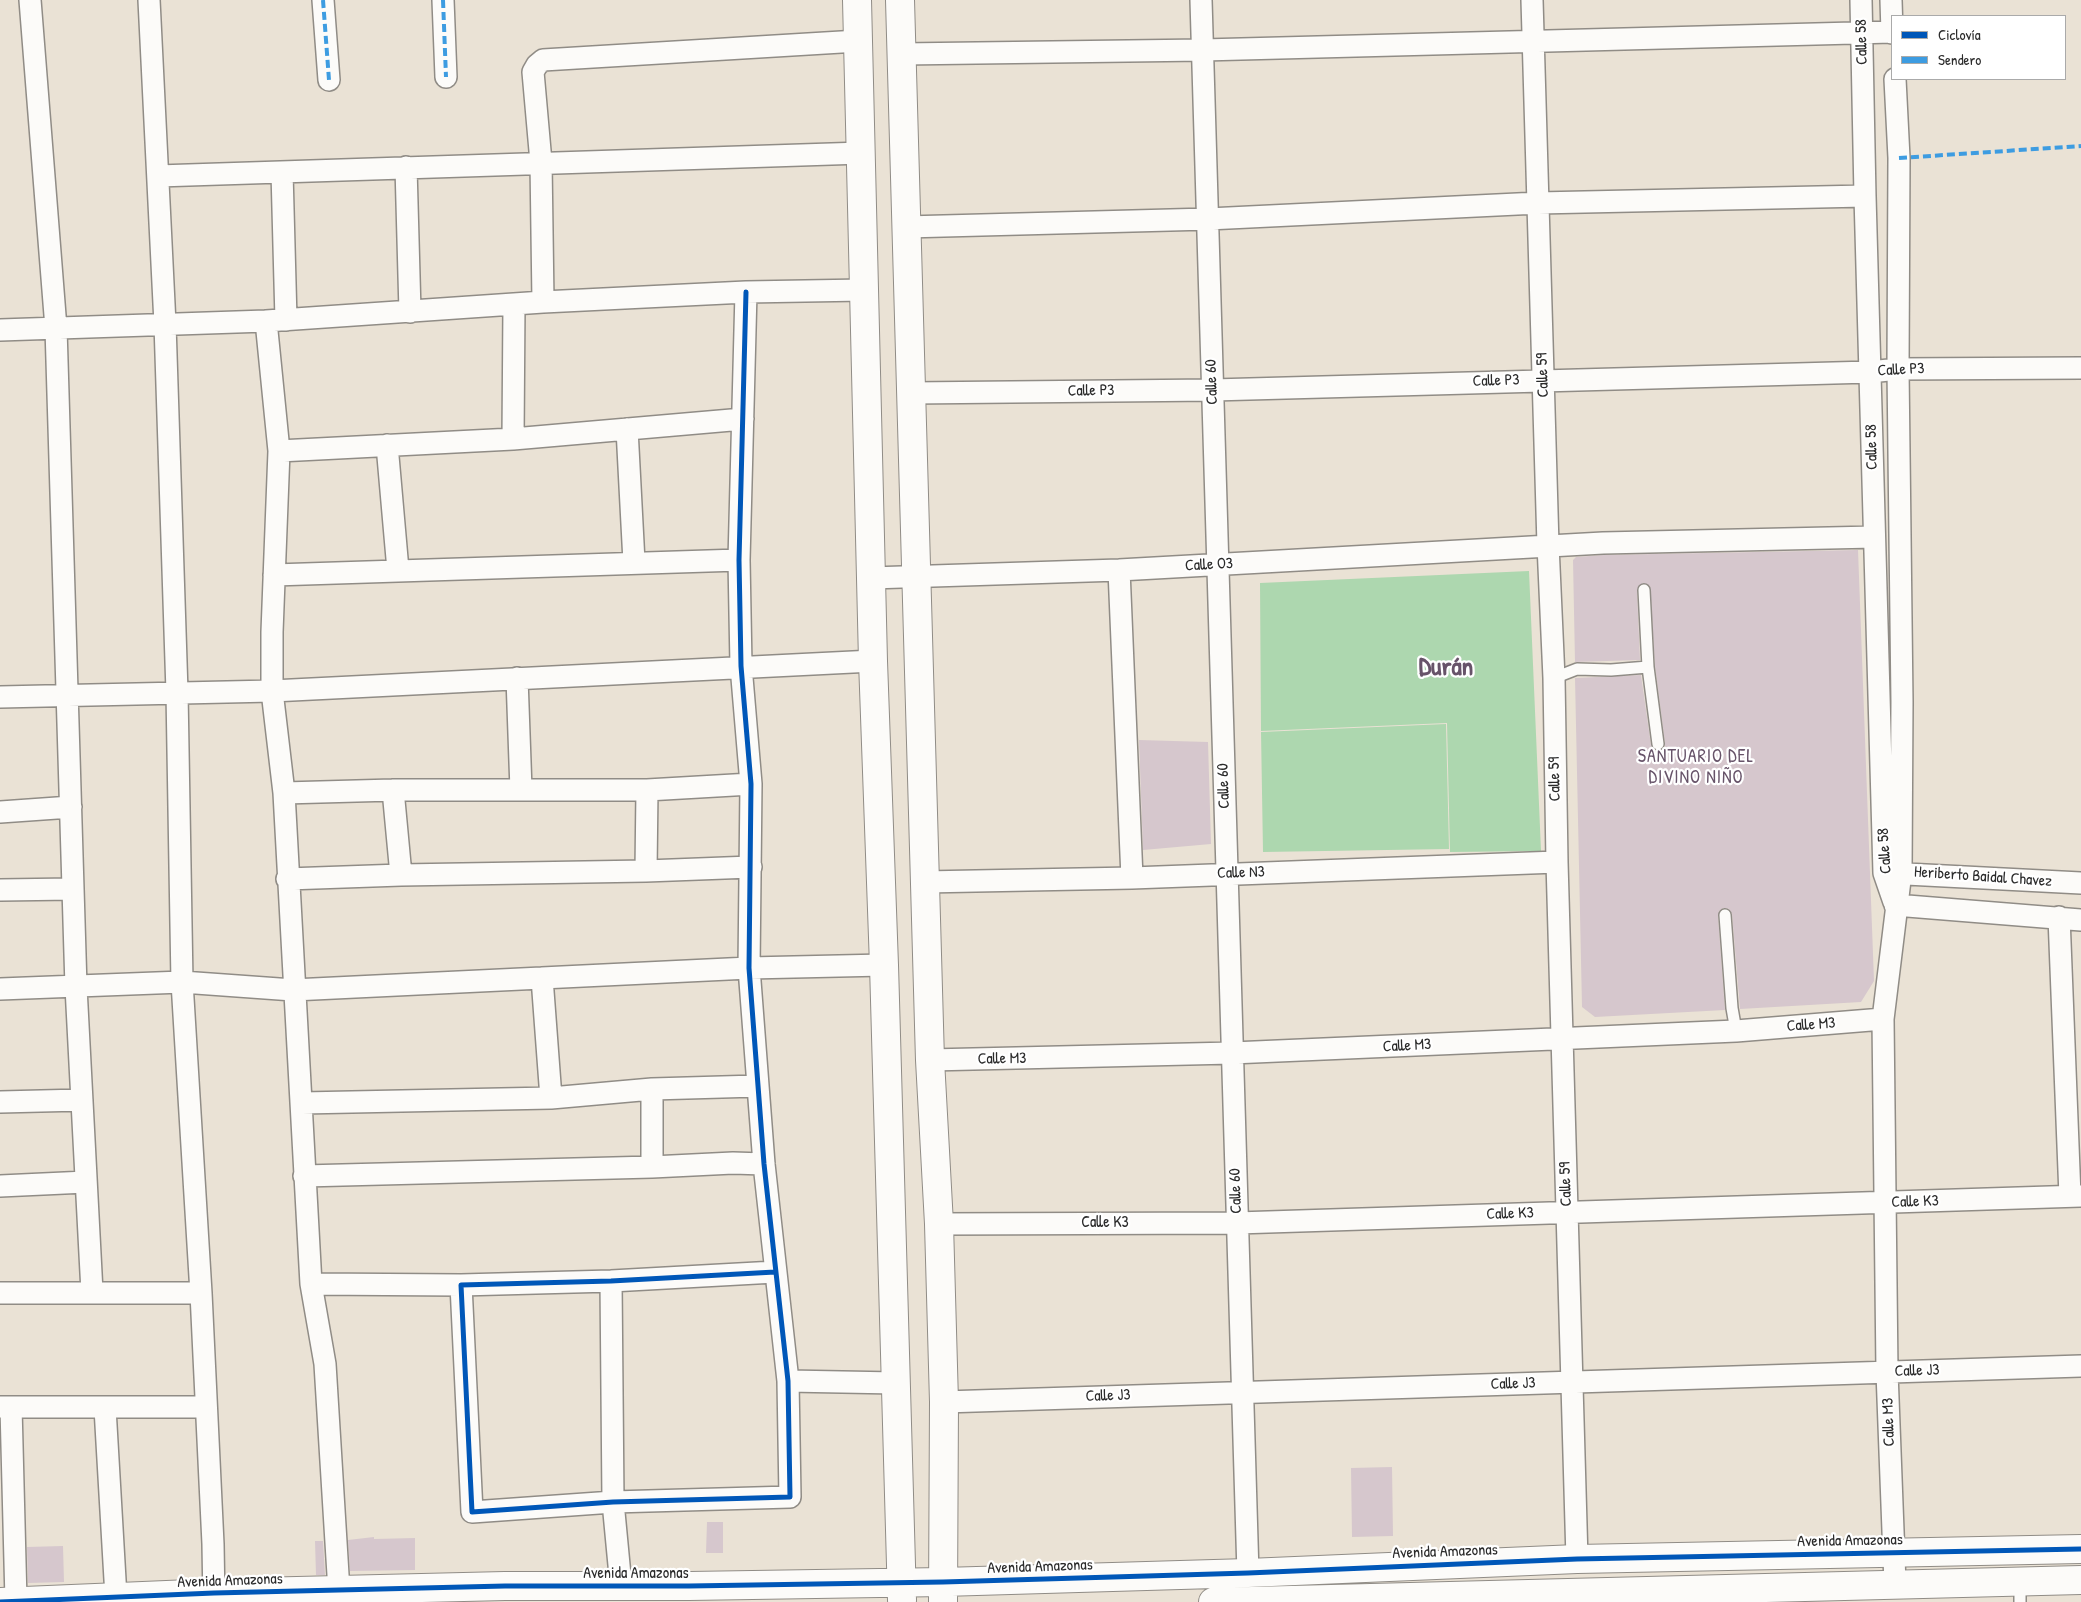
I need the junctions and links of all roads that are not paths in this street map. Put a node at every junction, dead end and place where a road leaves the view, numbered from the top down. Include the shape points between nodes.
1 (30, 0) edge
2 (149, 0) edge
3 (323, 0) edge
4 (443, 0) edge
5 (857, 0) edge
6 (900, 0) edge
7 (1201, 0) edge
8 (1532, 0) edge
9 (1861, 0) edge
10 (1892, 0) edge
11 (1892, 15) edge
12 (1862, 32) junction
13 (1891, 32) edge
14 (858, 41) junction
15 (1533, 41) junction
16 (1203, 50) junction
17 (902, 54) junction
18 (446, 77) dead end
19 (330, 80) dead end
20 (1895, 80) edge
21 (862, 153) junction
22 (540, 162) junction
23 (406, 167) junction
24 (282, 172) junction
25 (158, 176) junction
26 (1865, 196) junction
27 (1538, 203) junction
28 (1208, 218) junction
29 (906, 227) junction
30 (864, 290) junction
31 (746, 292) junction
32 (543, 302) junction
33 (514, 304) junction
34 (410, 312) junction
35 (276, 320) junction
36 (165, 324) junction
37 (56, 328) junction
38 (0, 330) edge
39 (2081, 368) edge
40 (1898, 369) junction
41 (1870, 372) junction
42 (1543, 379) junction
43 (1212, 390) junction
44 (911, 393) junction
45 (743, 419) junction
46 (628, 429) junction
47 (513, 439) junction
48 (387, 445) junction
49 (279, 451) junction
50 (1874, 537) junction
51 (1548, 545) junction
52 (739, 560) junction
53 (634, 562) junction
54 (1218, 564) junction
55 (398, 570) junction
56 (1119, 570) junction
57 (274, 575) junction
58 (918, 576) junction
59 (871, 578) junction
60 (1644, 590) dead end
61 (873, 662) junction
62 (741, 666) junction
63 (1648, 666) junction
64 (517, 678) junction
65 (1554, 678) junction
66 (272, 691) junction
67 (177, 692) junction
68 (67, 696) junction
69 (0, 697) edge
70 (1658, 744) dead end
71 (751, 784) junction
72 (393, 790) junction
73 (521, 790) junction
74 (647, 790) junction
75 (284, 794) junction
76 (71, 807) junction
77 (0, 812) edge
78 (1557, 862) junction
79 (751, 867) junction
80 (646, 871) junction
81 (1227, 873) junction
82 (1893, 873) junction
83 (401, 875) junction
84 (1132, 878) junction
85 (287, 879) junction
86 (924, 882) junction
87 (2081, 883) edge
88 (73, 889) junction
89 (0, 890) edge
90 (1895, 905) junction
91 (1725, 915) dead end
92 (2059, 917) junction
93 (2081, 920) edge
94 (884, 965) junction
95 (749, 968) junction
96 (542, 978) junction
97 (182, 982) junction
98 (76, 987) junction
99 (0, 989) edge
100 (293, 990) junction
101 (1884, 1019) junction
102 (1736, 1031) junction
103 (1562, 1039) junction
104 (1232, 1053) junction
105 (930, 1060) junction
106 (757, 1086) junction
107 (652, 1090) junction
108 (551, 1098) junction
109 (82, 1100) junction
110 (0, 1102) edge
111 (302, 1103) junction
112 (764, 1164) junction
113 (652, 1167) junction
114 (304, 1176) junction
115 (86, 1182) junction
116 (0, 1186) edge
117 (2075, 1196) edge
118 (1885, 1203) junction
119 (1567, 1212) junction
120 (1237, 1223) junction
121 (939, 1224) junction
122 (775, 1272) junction
123 (611, 1281) junction
124 (311, 1284) junction
125 (461, 1285) junction
126 (92, 1292) junction
127 (0, 1293) edge
128 (201, 1293) junction
129 (2081, 1366) edge
130 (1887, 1372) junction
131 (788, 1380) junction
132 (1572, 1382) junction
133 (896, 1383) junction
134 (1242, 1392) junction
135 (944, 1402) junction
136 (6, 1407) edge
137 (206, 1407) junction
138 (105, 1408) junction
139 (613, 1502) junction
140 (2081, 1549) edge
141 (1894, 1553) junction
142 (1577, 1559) junction
143 (1248, 1573) junction
144 (2081, 1580) edge
145 (1895, 1584) junction
146 (621, 1586) junction
147 (339, 1591) junction
148 (943, 1592) edge
149 (2020, 1592) edge
150 (902, 1593) edge
151 (1675, 1596) edge
152 (116, 1597) junction
153 (1564, 1597) edge
154 (214, 1598) edge
155 (1446, 1599) edge
156 (8, 1602) edge
157 (1213, 1602) edge
158 (1226, 1602) edge

1 - 37 street
2 - 25 street
3 - 19 street
4 - 18 street
5 - 14 street
6 - 17 street
7 - 16 street, Calle 60
8 - 15 street, Calle 59
9 - 12 street, Calle 58
10 - 11 street, Calle 58
12 - 13 street
12 - 15 street
12 - 26 street, Calle 58
14 - 21 street
14 - 22 street via 543,60 533,72
15 - 16 street
15 - 27 street, Calle 59
16 - 17 street
16 - 28 street, Calle 60
17 - 29 street
20 - 40 street, Calle 58 via 1899,158
21 - 22 street
21 - 30 street
22 - 23 street
22 - 32 street
23 - 24 street
23 - 34 street
24 - 25 street
24 - 35 street
25 - 36 street
26 - 27 street
26 - 41 street, Calle 58
27 - 28 street
27 - 42 street, Calle 59
28 - 29 street
28 - 43 street, Calle 60
29 - 44 street
30 - 31 street
30 - 59 street
31 - 32 street
31 - 45 street
32 - 33 street
33 - 34 street
33 - 47 street
34 - 35 street
35 - 36 street
35 - 49 street
36 - 37 street
36 - 67 street
37 - 38 street
37 - 68 street
39 - 40 street, Calle P3
40 - 41 street, Calle P3
40 - 82 street, Calle 58 via 1902,702
41 - 42 street, Calle P3
41 - 50 street, Calle 58
42 - 43 street, Calle P3
42 - 51 street, Calle 59
43 - 44 street, Calle P3
43 - 54 street, Calle 60
44 - 58 street
45 - 46 street
45 - 52 street
46 - 47 street
46 - 53 street
47 - 48 street
48 - 49 street
48 - 55 street
49 - 57 street
50 - 51 street, Calle O3
50 - 82 street, Calle 58
51 - 54 street, Calle O3
51 - 65 street, Calle 59
52 - 53 street
52 - 62 street
53 - 55 street
54 - 56 street, Calle O3
54 - 81 street, Calle 60
55 - 57 street
56 - 58 street, Calle O3
56 - 84 street
57 - 66 street
58 - 59 street, Calle O3
58 - 86 street
59 - 61 street
60 - 63 lane
61 - 62 street
61 - 94 street
62 - 64 street
62 - 71 street
63 - 65 lane via 1577,670
63 - 70 lane
64 - 66 street
64 - 73 street
65 - 78 street, Calle 59
66 - 67 street
66 - 75 street
67 - 68 street
67 - 97 street
68 - 69 street
68 - 76 street
71 - 74 street
71 - 79 street
72 - 73 street
72 - 75 street
72 - 83 street
73 - 74 street
74 - 80 street
75 - 85 street
76 - 77 street
76 - 88 street
78 - 81 street, Calle N3
78 - 103 street, Calle 59
79 - 80 street
79 - 95 street
80 - 83 street
81 - 84 street, Calle N3
81 - 104 street, Calle 60
82 - 87 street, Heriberto Baidal Chavez
82 - 90 street, Calle 58
83 - 85 street
84 - 86 street, Calle N3
85 - 100 street
86 - 105 street
88 - 89 street
88 - 98 street
90 - 92 street, Heriberto Baidal Chavez
90 - 101 street, Calle M3
91 - 102 lane
92 - 93 street, Heriberto Baidal Chavez
92 - 117 street
94 - 95 street
94 - 133 street
95 - 96 street
95 - 106 street
96 - 100 street
96 - 108 street
97 - 98 street
97 - 100 street
97 - 128 street
98 - 99 street
98 - 109 street
100 - 111 street
101 - 102 street, Calle M3
101 - 118 street, Calle M3
102 - 103 street, Calle M3
103 - 104 street, Calle M3
103 - 119 street, Calle 59
104 - 105 street, Calle M3
104 - 120 street, Calle 60
105 - 121 street
106 - 107 street
106 - 112 street
107 - 108 street
107 - 113 street
108 - 111 street
109 - 110 street
109 - 115 street
111 - 114 street
112 - 113 street via 733,1162
112 - 122 street
113 - 114 street
114 - 124 street
115 - 116 street
115 - 126 street
117 - 118 street, Calle K3
118 - 119 street, Calle K3
118 - 130 street, Calle M3
119 - 120 street, Calle K3
119 - 132 street, Calle 59
120 - 121 street, Calle K3
120 - 134 street, Calle 60
121 - 135 street
122 - 123 street
122 - 131 street
123 - 125 street
123 - 139 street
124 - 125 street
124 - 147 street via 325,1364
125 - 139 street via 472,1512
126 - 127 street
126 - 128 street
128 - 137 street
129 - 130 street, Calle J3
130 - 132 street, Calle J3
130 - 141 street, Calle M3
131 - 133 street
131 - 139 street via 790,1497
132 - 134 street, Calle J3
132 - 142 street, Calle 59
133 - 150 street
134 - 135 street, Calle J3
134 - 143 street, Calle 60
135 - 148 street
136 - 138 street
136 - 156 street
137 - 138 street
137 - 154 street
138 - 152 street
139 - 146 street
140 - 141 street, Avenida Amazonas
141 - 142 street, Avenida Amazonas
141 - 145 street, Calle M3
142 - 143 street, Avenida Amazonas
143 - 148 street, Avenida Amazonas
144 - 149 street
145 - 149 street
145 - 151 street
146 - 147 street, Avenida Amazonas
146 - 150 street, Avenida Amazonas
147 - 154 street, Avenida Amazonas
148 - 150 street, Avenida Amazonas
151 - 153 street
152 - 154 street, Avenida Amazonas
152 - 156 street, Avenida Amazonas
153 - 155 street
155 - 158 street
157 - 158 street

